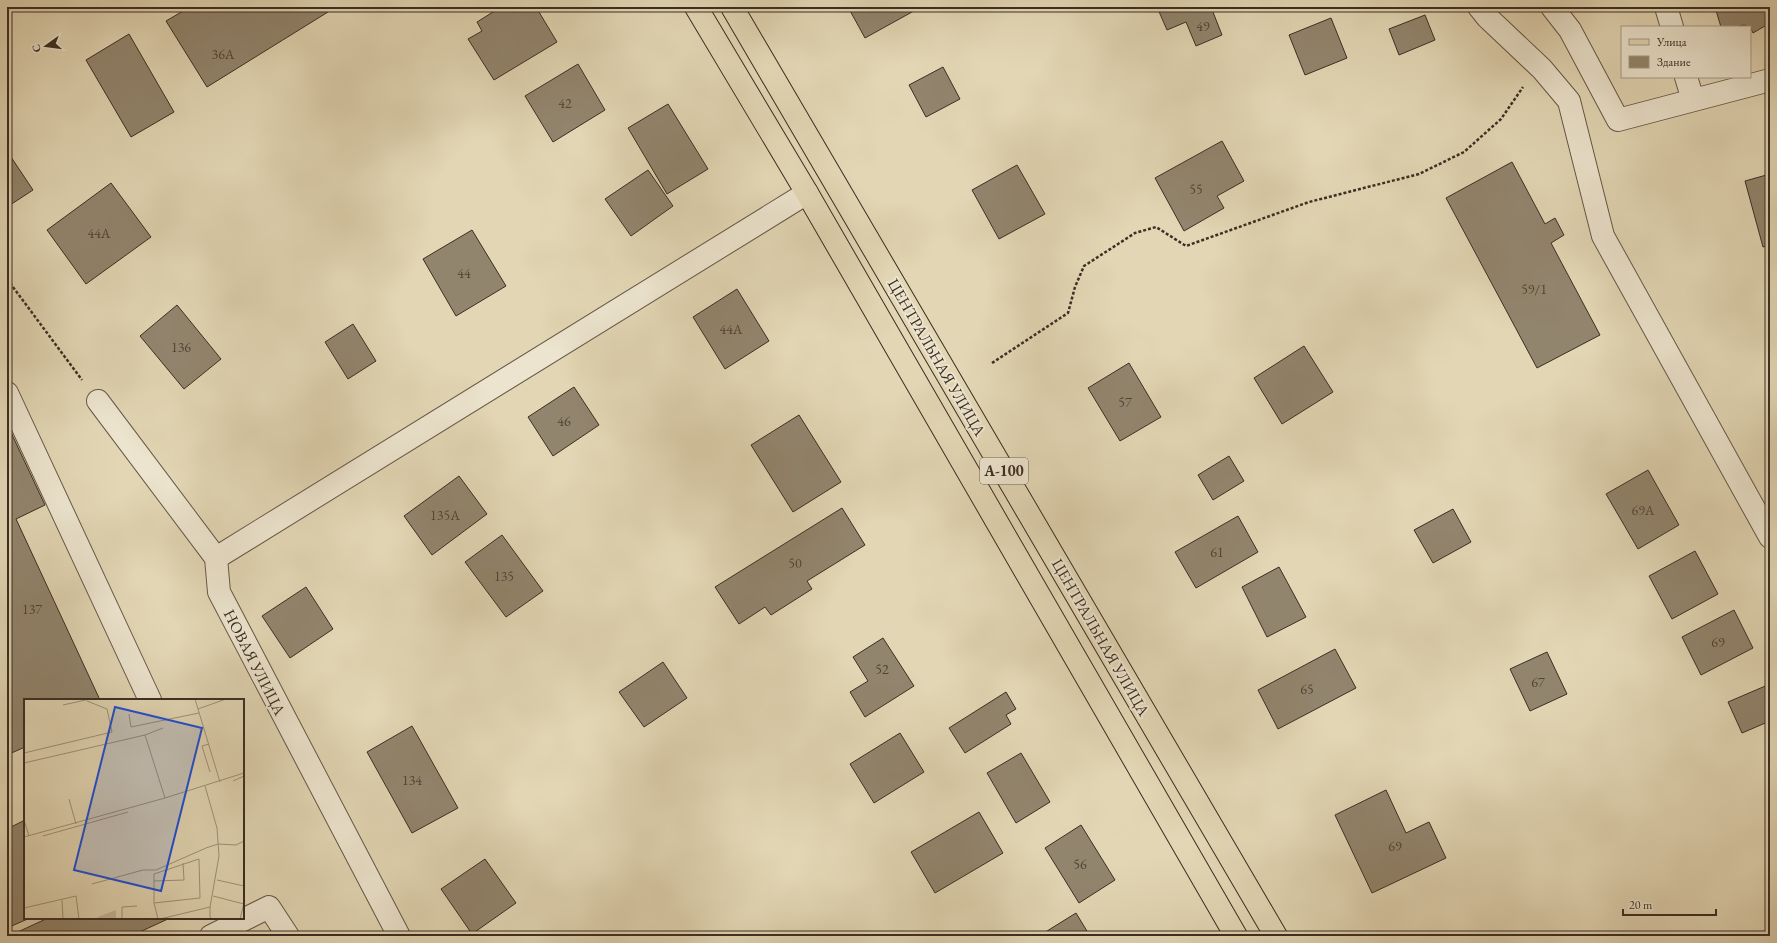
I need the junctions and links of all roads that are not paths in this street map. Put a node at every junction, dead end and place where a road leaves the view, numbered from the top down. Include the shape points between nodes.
1 (696, 7) edge
2 (732, 7) edge
3 (1479, 7) edge
4 (1552, 7) edge
5 (1666, 7) edge
6 (1672, 26) edge
7 (1686, 78) edge
8 (1770, 80) edge
9 (1693, 100) junction
10 (807, 194) junction
11 (7, 393) edge
12 (98, 401) road end
13 (1770, 537) edge
14 (216, 558) junction
15 (150, 699) edge
16 (211, 936) edge
17 (288, 936) edge
18 (399, 936) edge
19 (1236, 936) edge
20 (1276, 936) edge

1 - 10 main road, ЦЕНТРАЛЬНАЯ УЛИЦА / А-100
2 - 20 main road, ЦЕНТРАЛЬНАЯ УЛИЦА / А-100
3 - 13 street via 1542,69 1569,101 1603,236
4 - 9 street via 1570,30 1618,120
5 - 6 street
7 - 9 street
8 - 9 street
10 - 14 street
10 - 19 main road, ЦЕНТРАЛЬНАЯ УЛИЦА / А-100
11 - 15 street
12 - 14 street
14 - 18 street, НОВАЯ УЛИЦА via 219,592
16 - 17 street via 269,907

